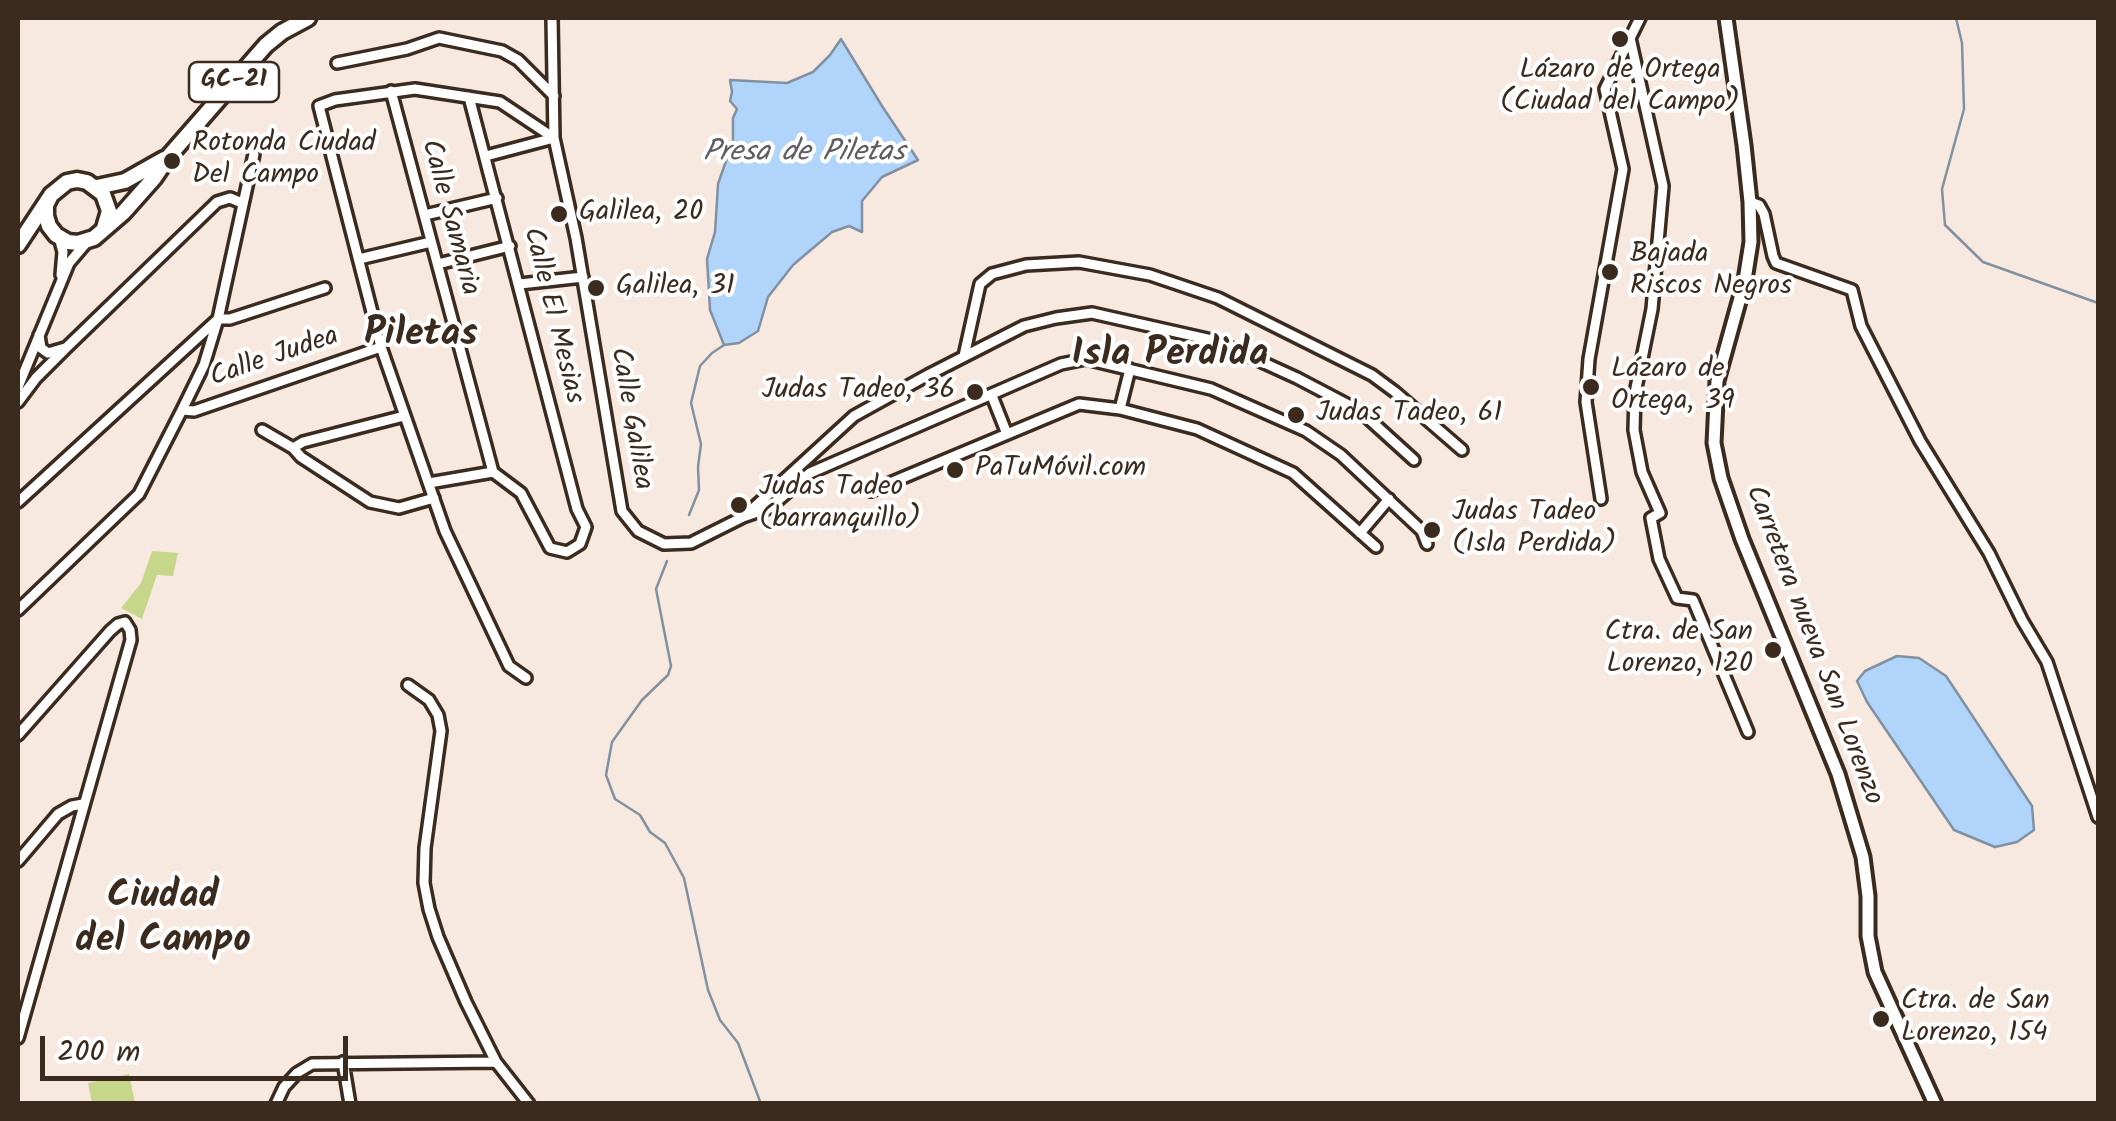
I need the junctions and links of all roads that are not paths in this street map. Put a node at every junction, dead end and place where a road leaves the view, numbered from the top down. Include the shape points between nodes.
1 (308, 18) edge
2 (552, 18) edge
3 (1640, 18) edge
4 (1725, 19) edge
5 (1630, 38) junction
6 (337, 63) dead end
7 (391, 92) junction
8 (554, 96) junction
9 (469, 97) junction
10 (554, 138) junction
11 (251, 144) dead end
12 (169, 156) junction
13 (486, 156) junction
14 (96, 187) junction
15 (50, 195) junction
16 (496, 198) junction
17 (1750, 202) junction
18 (242, 203) junction
19 (424, 216) junction
20 (103, 229) junction
21 (57, 236) junction
22 (87, 241) junction
23 (20, 242) edge
24 (431, 242) junction
25 (510, 246) junction
26 (359, 259) junction
27 (438, 264) junction
28 (583, 277) junction
29 (60, 283) junction
30 (520, 284) junction
31 (325, 288) dead end
32 (218, 319) junction
33 (39, 332) junction
34 (381, 347) junction
35 (66, 348) junction
36 (178, 356) junction
37 (964, 356) junction
38 (204, 365) junction
39 (1130, 369) junction
40 (19, 381) edge
41 (992, 396) junction
42 (18, 402) edge
43 (1120, 409) junction
44 (182, 410) junction
45 (404, 416) junction
46 (262, 430) dead end
47 (1007, 434) junction
48 (294, 448) junction
49 (1462, 450) dead end
50 (1414, 460) dead end
51 (493, 472) junction
52 (429, 483) junction
53 (871, 491) dead end
54 (434, 498) junction
55 (1601, 499) dead end
56 (1388, 500) junction
57 (18, 502) edge
58 (743, 517) junction
59 (1360, 533) junction
60 (1427, 544) dead end
61 (1376, 548) dead end
62 (18, 610) edge
63 (526, 678) dead end
64 (408, 685) dead end
65 (1748, 732) dead end
66 (18, 735) edge
67 (83, 804) junction
68 (2098, 817) edge
69 (18, 860) edge
70 (18, 1038) edge
71 (344, 1062) junction
72 (496, 1062) junction
73 (276, 1104) edge
74 (350, 1104) edge
75 (529, 1104) edge
76 (1935, 1104) edge

1 - 12 main road, GC-21 via 266,46
2 - 8 street, Calle Galilea
3 - 5 street
4 - 17 street, Carretera nueva San Lorenzo
5 - 55 street via 1605,89 1623,170 1586,402
5 - 65 street via 1663,186 1634,430 1660,513 1651,518 1659,559 1676,598 1693,600
6 - 8 street via 438,38 518,60
7 - 9 street
7 - 19 street, Calle Samaria
7 - 26 street via 319,106
8 - 10 street, Calle Galilea
9 - 10 street via 500,102
9 - 13 street, Calle El Mesias
10 - 13 street
10 - 28 street, Calle Galilea
11 - 18 street
12 - 14 main road, GC-21 via 140,175
12 - 20 main road, GC-21
13 - 16 street, Calle El Mesias
14 - 15 main road, GC-21 via 77,180
14 - 20 main road via 108,211
15 - 21 main road via 46,216
15 - 23 main road
16 - 19 street
16 - 25 street, Calle El Mesias
17 - 68 street via 1764,214 1776,263 1852,290 1861,326 1920,441 2047,662
17 - 76 street, Carretera nueva San Lorenzo via 1752,242 1717,380 1714,443 1742,540 1838,774 1862,857 1874,972
18 - 32 street
18 - 35 street via 218,202
19 - 24 street, Calle Samaria
20 - 22 main road, GC-21
21 - 22 main road
21 - 23 main road
21 - 29 street
22 - 29 street
24 - 26 street
24 - 27 street, Calle Samaria
25 - 27 street
25 - 30 street, Calle El Mesias
26 - 34 street
27 - 51 street, Calle Samaria
28 - 30 street
28 - 58 street, Calle Galilea via 622,511 638,531 664,544 691,542
29 - 33 street
30 - 51 street, Calle El Mesias via 586,528 580,544 567,552 550,548 520,493
31 - 32 street
32 - 36 street
32 - 38 street
33 - 35 street via 48,353
33 - 40 street
34 - 44 street, Calle Judea
34 - 45 street
35 - 42 street
36 - 38 street via 202,356
36 - 57 street
37 - 49 street via 980,284 992,274 1026,264 1079,262 1218,298 1372,375
37 - 50 street via 1056,318 1092,313 1141,323 1216,341 1297,378 1360,411
37 - 58 street via 854,416
38 - 44 street
39 - 41 street via 1086,360 1061,364
39 - 43 street
39 - 56 street via 1211,389 1306,431
41 - 47 street
41 - 58 street via 810,473 769,508
43 - 47 street via 1080,404
43 - 59 street via 1197,429 1293,473
44 - 62 street via 139,494
45 - 48 street
45 - 52 street
46 - 48 street
47 - 53 street
48 - 54 street via 370,502 399,508
51 - 52 street
52 - 54 street
54 - 63 street via 509,666
56 - 59 street
56 - 60 street
59 - 61 street
64 - 72 street via 430,700 441,731 426,848 429,909
66 - 67 street via 110,630 125,622 131,640
67 - 69 street via 58,814
67 - 70 street
71 - 72 street
71 - 73 street via 312,1064 296,1073
71 - 74 street
72 - 75 street

